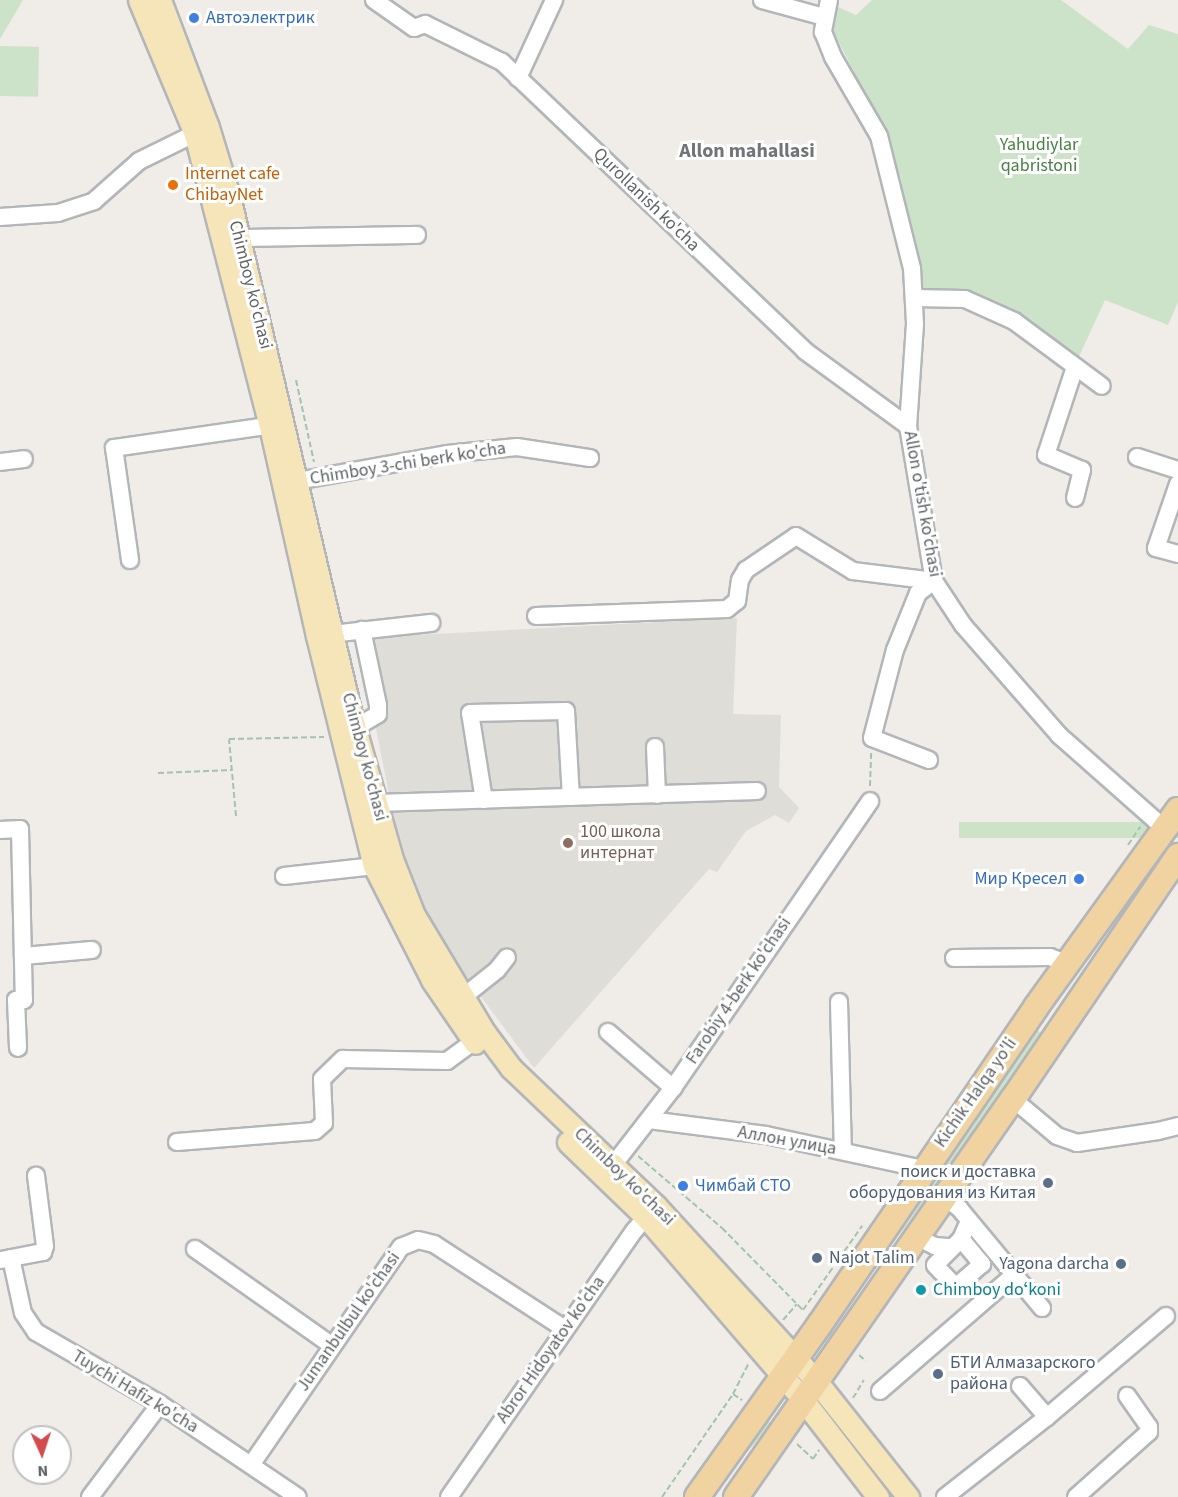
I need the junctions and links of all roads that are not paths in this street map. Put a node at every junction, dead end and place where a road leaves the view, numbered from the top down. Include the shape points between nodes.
1 (139, 0) edge
2 (160, 0) edge
3 (374, 0) edge
4 (554, 0) edge
5 (762, 0) edge
6 (829, 0) edge
7 (824, 17) junction
8 (518, 78) junction
9 (201, 130) junction
10 (0, 217) edge
11 (417, 236) dead end
12 (239, 238) junction
13 (914, 298) junction
14 (1075, 367) junction
15 (1102, 386) dead end
16 (277, 425) junction
17 (908, 426) junction
18 (590, 458) dead end
19 (1137, 458) dead end
20 (24, 459) dead end
21 (0, 462) edge
22 (1178, 470) edge
23 (307, 480) junction
24 (1178, 484) edge
25 (1075, 498) dead end
26 (1178, 554) edge
27 (130, 560) dead end
28 (934, 581) junction
29 (536, 616) dead end
30 (431, 623) dead end
31 (362, 630) junction
32 (325, 634) junction
33 (348, 732) junction
34 (655, 747) dead end
35 (929, 760) dead end
36 (757, 791) dead end
37 (657, 795) junction
38 (571, 797) junction
39 (484, 800) junction
40 (870, 801) road end
41 (376, 804) junction
42 (1164, 818) edge
43 (0, 830) edge
44 (1178, 856) edge
45 (383, 862) junction
46 (284, 876) dead end
47 (92, 950) dead end
48 (23, 956) junction
49 (507, 957) dead end
50 (954, 958) dead end
51 (1068, 964) junction
52 (463, 996) junction
53 (839, 1002) dead end
54 (1036, 1008) junction
55 (1063, 1025) junction
56 (608, 1032) dead end
57 (479, 1037) junction
58 (18, 1048) dead end
59 (673, 1088) junction
60 (1013, 1099) junction
61 (649, 1120) junction
62 (1178, 1126) edge
63 (177, 1142) dead end
64 (843, 1151) junction
65 (923, 1168) junction
66 (608, 1171) junction
67 (36, 1176) dead end
68 (944, 1197) junction
69 (651, 1212) junction
70 (969, 1221) junction
71 (917, 1237) junction
72 (195, 1249) dead end
73 (6, 1259) edge
74 (1014, 1275) junction
75 (1042, 1308) dead end
76 (1166, 1316) dead end
77 (565, 1329) junction
78 (331, 1345) junction
79 (789, 1367) junction
80 (1020, 1386) dead end
81 (810, 1391) junction
82 (880, 1391) dead end
83 (1127, 1396) dead end
84 (160, 1404) junction
85 (1047, 1417) junction
86 (251, 1465) junction
87 (90, 1497) edge
88 (298, 1497) edge
89 (449, 1497) edge
90 (698, 1497) edge
91 (736, 1497) edge
92 (878, 1497) edge
93 (908, 1497) edge
94 (945, 1497) edge
95 (1076, 1497) edge

1 - 9 main road, Chimboy ko'chasi
2 - 9 main road, Chimboy ko'chasi
3 - 8 street, Qurollanish ko'cha via 414,28 425,24 502,62
4 - 8 street
5 - 7 street
6 - 7 street, Allon o'tish ko'chasi
7 - 13 street, Allon o'tish ko'chasi via 823,32 834,57 879,136 912,268
8 - 17 street, Qurollanish ko'cha via 805,351
9 - 10 street via 139,161 94,201 58,213
9 - 12 main road, Chimboy ko'chasi
9 - 16 main road, Chimboy ko'chasi
11 - 12 street
12 - 16 main road, Chimboy ko'chasi
13 - 14 street via 965,299 1014,321
13 - 17 street, Allon o'tish ko'chasi
14 - 15 street
14 - 25 street via 1046,455 1082,470
16 - 23 main road, Chimboy ko'chasi
16 - 27 street via 114,448
16 - 32 main road, Chimboy ko'chasi
17 - 28 street, Allon o'tish ko'chasi
18 - 23 street, Chimboy 3-chi berk ko'cha via 517,447 447,454
19 - 22 street
20 - 21 street
23 - 32 main road, Chimboy ko'chasi
24 - 26 street via 1156,548
28 - 29 street via 853,571 796,536 746,570 737,600 727,609
28 - 35 street via 918,593 895,650 872,738
28 - 42 street, Allon o'tish ko'chasi via 963,625 1060,736
30 - 31 street
31 - 32 street
31 - 33 street via 378,714
32 - 33 main road, Chimboy ko'chasi
33 - 41 main road, Chimboy ko'chasi
33 - 45 main road, Chimboy ko'chasi
34 - 37 street
36 - 37 street
37 - 38 street
38 - 39 street
38 - 39 street via 566,711 470,713
39 - 41 street
40 - 59 street, Farobiy 4-berk ko'chasi
41 - 45 main road, Chimboy ko'chasi
42 - 51 highway, Kichik Halqa yo'li
43 - 48 street via 20,829
44 - 55 highway, Kichik Halqa yo'li
45 - 46 street
45 - 52 main road, Chimboy ko'chasi
45 - 57 main road, Chimboy ko'chasi via 432,980
47 - 48 street
48 - 58 street via 24,1000 16,1000
49 - 52 street via 497,970
50 - 51 street via 1050,957
51 - 54 highway, Kichik Halqa yo'li
52 - 57 main road, Chimboy ko'chasi
53 - 64 street
54 - 55 highway
54 - 65 highway, Kichik Halqa yo'li
55 - 60 highway, Kichik Halqa yo'li
56 - 59 street
57 - 63 street via 447,1061 343,1059 322,1079 324,1123 315,1131
57 - 66 main road, Chimboy ko'chasi
59 - 61 street, Farobiy 4-berk ko'chasi
60 - 62 street via 1057,1136 1077,1143
60 - 68 highway, Kichik Halqa yo'li
61 - 64 street, Аллон улица via 766,1135
61 - 66 street, Farobiy 4-berk ko'chasi
64 - 65 street, Аллон улица
65 - 79 highway, Kichik Halqa yo'li
66 - 69 main road, Chimboy ko'chasi
67 - 73 street via 43,1252
68 - 70 street
68 - 71 highway, Kichik Halqa yo'li
69 - 77 street, Abror Hidoyatov ko'cha
69 - 79 main road, Chimboy ko'chasi
70 - 71 street via 956,1243 935,1246
70 - 74 street
71 - 81 highway, Kichik Halqa yo'li
72 - 78 street
73 - 84 street, Tuychi Hafiz ko'cha via 23,1313 36,1332
74 - 75 street
74 - 82 street
76 - 85 street
77 - 78 street, Jumanbulbul ko'chasi via 434,1244 418,1240 401,1247
77 - 89 street, Abror Hidoyatov ko'cha
78 - 86 street, Jumanbulbul ko'chasi
79 - 81 main road, Chimboy ko'chasi
79 - 90 highway, Kichik Halqa yo'li
80 - 85 street
81 - 91 highway, Kichik Halqa yo'li
81 - 92 main road
81 - 93 main road
83 - 95 street via 1149,1432
84 - 86 street, Tuychi Hafiz ko'cha
84 - 87 street
85 - 94 street
86 - 88 street, Tuychi Hafiz ko'cha

